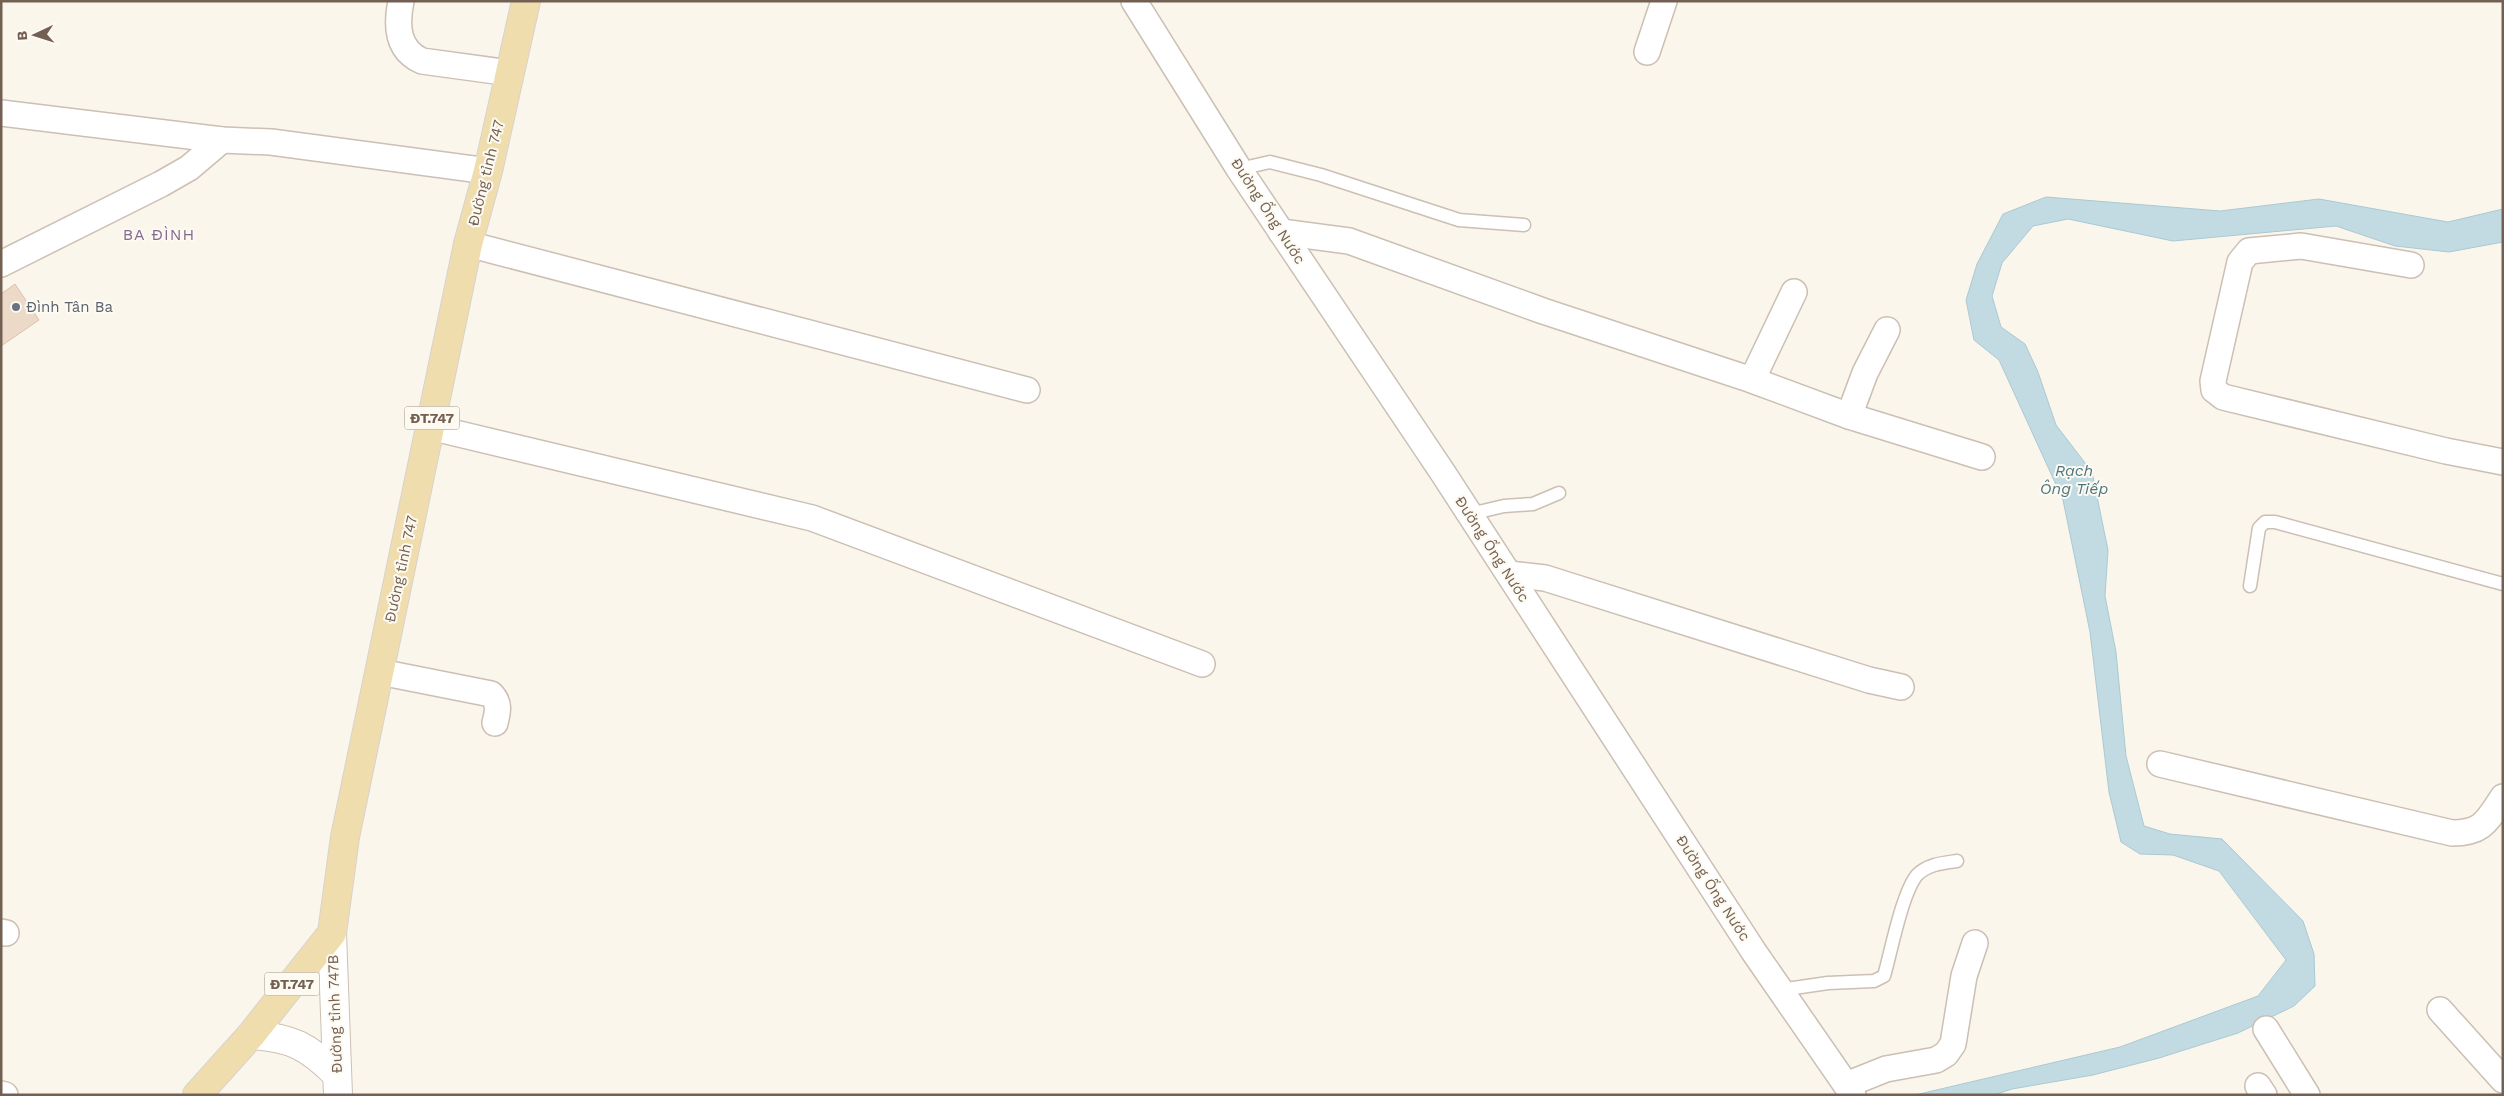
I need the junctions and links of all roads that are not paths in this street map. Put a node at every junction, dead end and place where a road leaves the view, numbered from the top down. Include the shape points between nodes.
1 (401, 1) edge
2 (526, 1) edge
3 (1134, 1) edge
4 (1664, 1) edge
5 (1647, 52) dead end
6 (510, 73) junction
7 (1, 113) edge
8 (222, 140) junction
9 (1239, 169) junction
10 (488, 171) junction
11 (1524, 225) dead end
12 (1281, 232) junction
13 (468, 244) junction
14 (1, 264) edge
15 (2411, 266) dead end
16 (1794, 292) dead end
17 (1887, 330) dead end
18 (1752, 380) junction
19 (1027, 390) dead end
20 (1849, 416) junction
21 (430, 427) junction
22 (1982, 457) dead end
23 (2503, 462) edge
24 (1559, 493) dead end
25 (1470, 514) junction
26 (1509, 574) junction
27 (2503, 584) edge
28 (2250, 586) dead end
29 (1202, 664) dead end
30 (380, 672) junction
31 (1901, 687) dead end
32 (496, 723) dead end
33 (2160, 764) dead end
34 (2503, 797) edge
35 (1957, 861) dead end
36 (332, 934) junction
37 (1976, 944) dead end
38 (1780, 990) junction
39 (2440, 1010) dead end
40 (2266, 1029) dead end
41 (251, 1035) junction
42 (2503, 1080) edge
43 (337, 1084) edge
44 (1850, 1090) edge
45 (197, 1095) edge
46 (2307, 1095) edge

1 - 6 street via 397,20 399,36 413,57
2 - 6 main road, Đường tỉnh 747 / ĐT.747
3 - 9 street, Đường Ống Nước
4 - 5 street
6 - 10 main road, Đường tỉnh 747 / ĐT.747
7 - 8 street
8 - 10 street via 271,142
8 - 14 street via 189,168 168,180
9 - 11 lane via 1270,162 1321,175 1459,220
9 - 12 street, Đường Ống Nước
10 - 13 main road, Đường tỉnh 747 / ĐT.747
12 - 18 street via 1349,242
12 - 25 street, Đường Ống Nước
13 - 19 street
13 - 21 main road, Đường tỉnh 747 / ĐT.747
15 - 23 street via 2302,246 2249,251 2240,262 2213,381 2214,390 2223,397 2330,424
16 - 18 street
17 - 20 street via 1865,373
18 - 20 street
20 - 22 street
21 - 29 street via 812,518
21 - 30 main road, Đường tỉnh 747 / ĐT.747
24 - 25 lane via 1534,504 1504,506
25 - 26 street, Đường Ống Nước
26 - 31 street via 1545,578 1868,680
26 - 38 street, Đường Ống Nước
27 - 28 lane via 2276,522 2265,522 2259,528
30 - 32 street via 491,694 497,700
30 - 36 main road, Đường tỉnh 747 / ĐT.747 via 345,837
33 - 34 street via 2452,833 2470,833 2484,825
35 - 38 lane via 1934,864 1918,875 1909,888 1884,976 1874,981
36 - 41 main road, ĐT.747
36 - 43 main road, Đường tỉnh 747B
37 - 44 street via 1964,976 1953,1044 1946,1054 1936,1060 1886,1069
38 - 44 street, Đường Ống Nước
39 - 42 street
40 - 46 street
41 - 43 main road via 270,1036 315,1052
41 - 45 main road, ĐT.747

